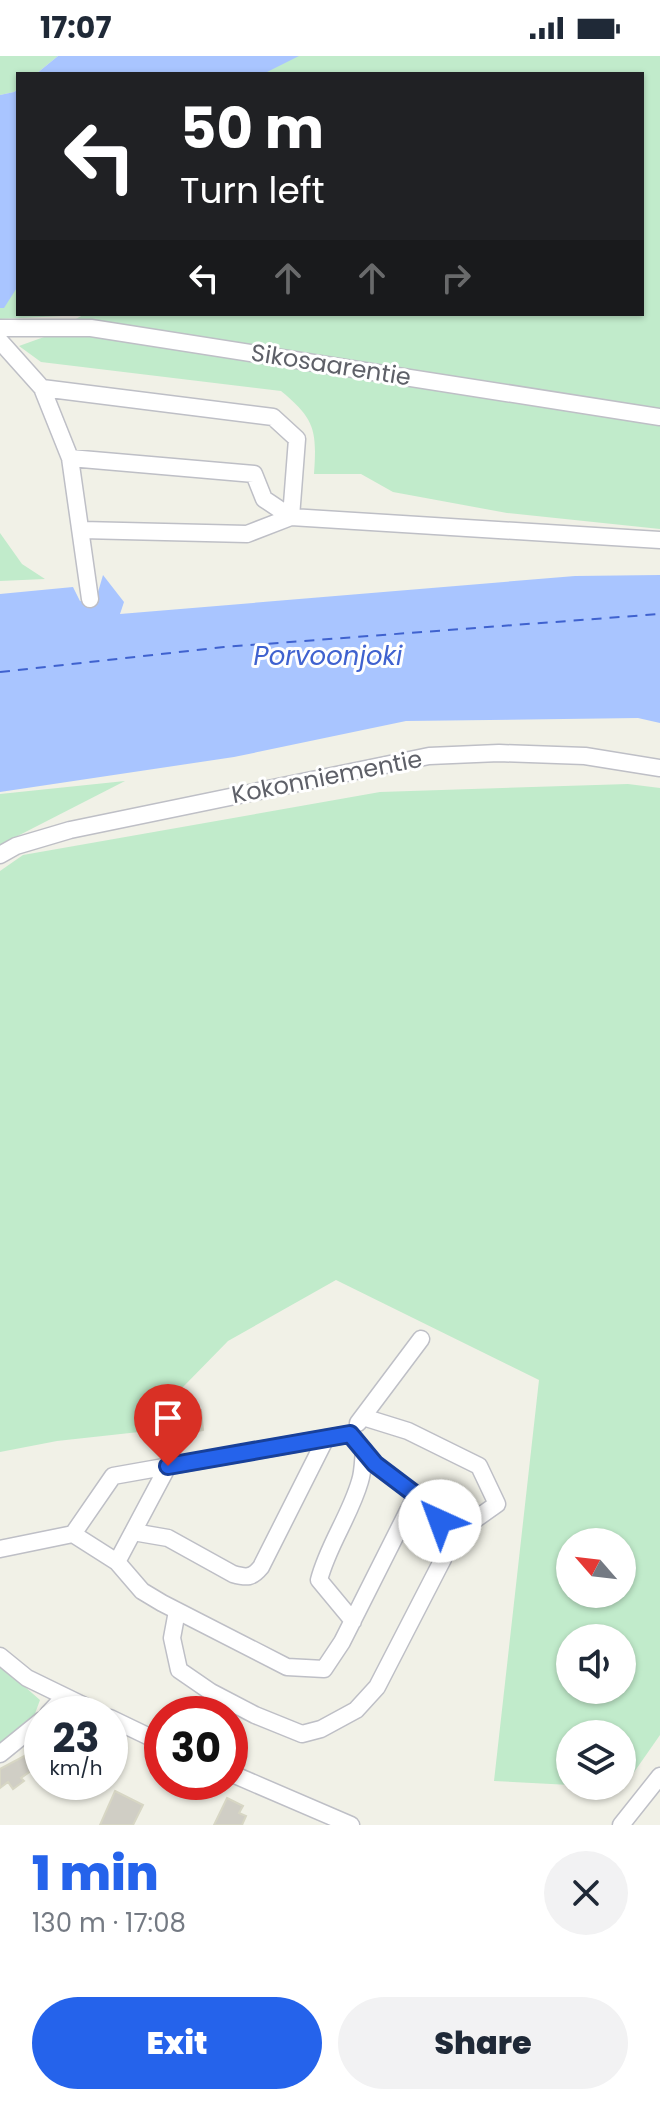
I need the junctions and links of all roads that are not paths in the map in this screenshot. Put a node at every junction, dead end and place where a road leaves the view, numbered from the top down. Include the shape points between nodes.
1 (0, 328) edge
2 (0, 341) edge
3 (42, 388) junction
4 (660, 417) edge
5 (70, 458) junction
6 (291, 517) junction
7 (82, 530) junction
8 (660, 540) edge
9 (90, 599) dead end
10 (660, 768) edge
11 (0, 855) edge
12 (421, 1339) dead end
13 (363, 1417) junction
14 (350, 1434) junction
15 (326, 1438) junction
16 (364, 1450) junction
17 (168, 1466) junction
18 (416, 1495) junction
19 (440, 1521) junction
20 (133, 1532) junction
21 (73, 1534) junction
22 (0, 1549) edge
23 (117, 1562) junction
24 (177, 1611) junction
25 (353, 1621) junction
26 (0, 1656) edge
27 (62, 1696) edge
28 (24, 1735) edge
29 (0, 1754) edge
30 (660, 1776) edge
31 (248, 1781) edge
32 (351, 1825) edge
33 (621, 1825) edge

1 - 4 street, Sikosaarentie via 91,328
2 - 3 street
3 - 5 street
3 - 6 street via 273,417 297,439
5 - 6 street via 254,474 264,499
5 - 7 street
6 - 7 street via 247,534
6 - 8 street
7 - 9 street
10 - 11 street, Kokonniementie via 585,756 429,756 70,830
12 - 13 street
13 - 14 street
13 - 19 street via 408,1431 479,1466 497,1504 466,1526
14 - 15 street
14 - 16 street
15 - 17 street
15 - 20 street via 253,1576 233,1574 168,1538
16 - 18 street
16 - 25 street via 361,1479 319,1580
17 - 20 street
17 - 21 street via 113,1476
18 - 19 street
18 - 25 street
19 - 24 street via 447,1543 443,1559 377,1687 356,1710 321,1729 302,1734 255,1715 179,1670 172,1638
20 - 23 street
21 - 22 street
21 - 23 street
23 - 24 street via 142,1591
24 - 25 street via 287,1667 306,1669 324,1669
26 - 27 street
28 - 29 street
30 - 33 street
31 - 32 street

